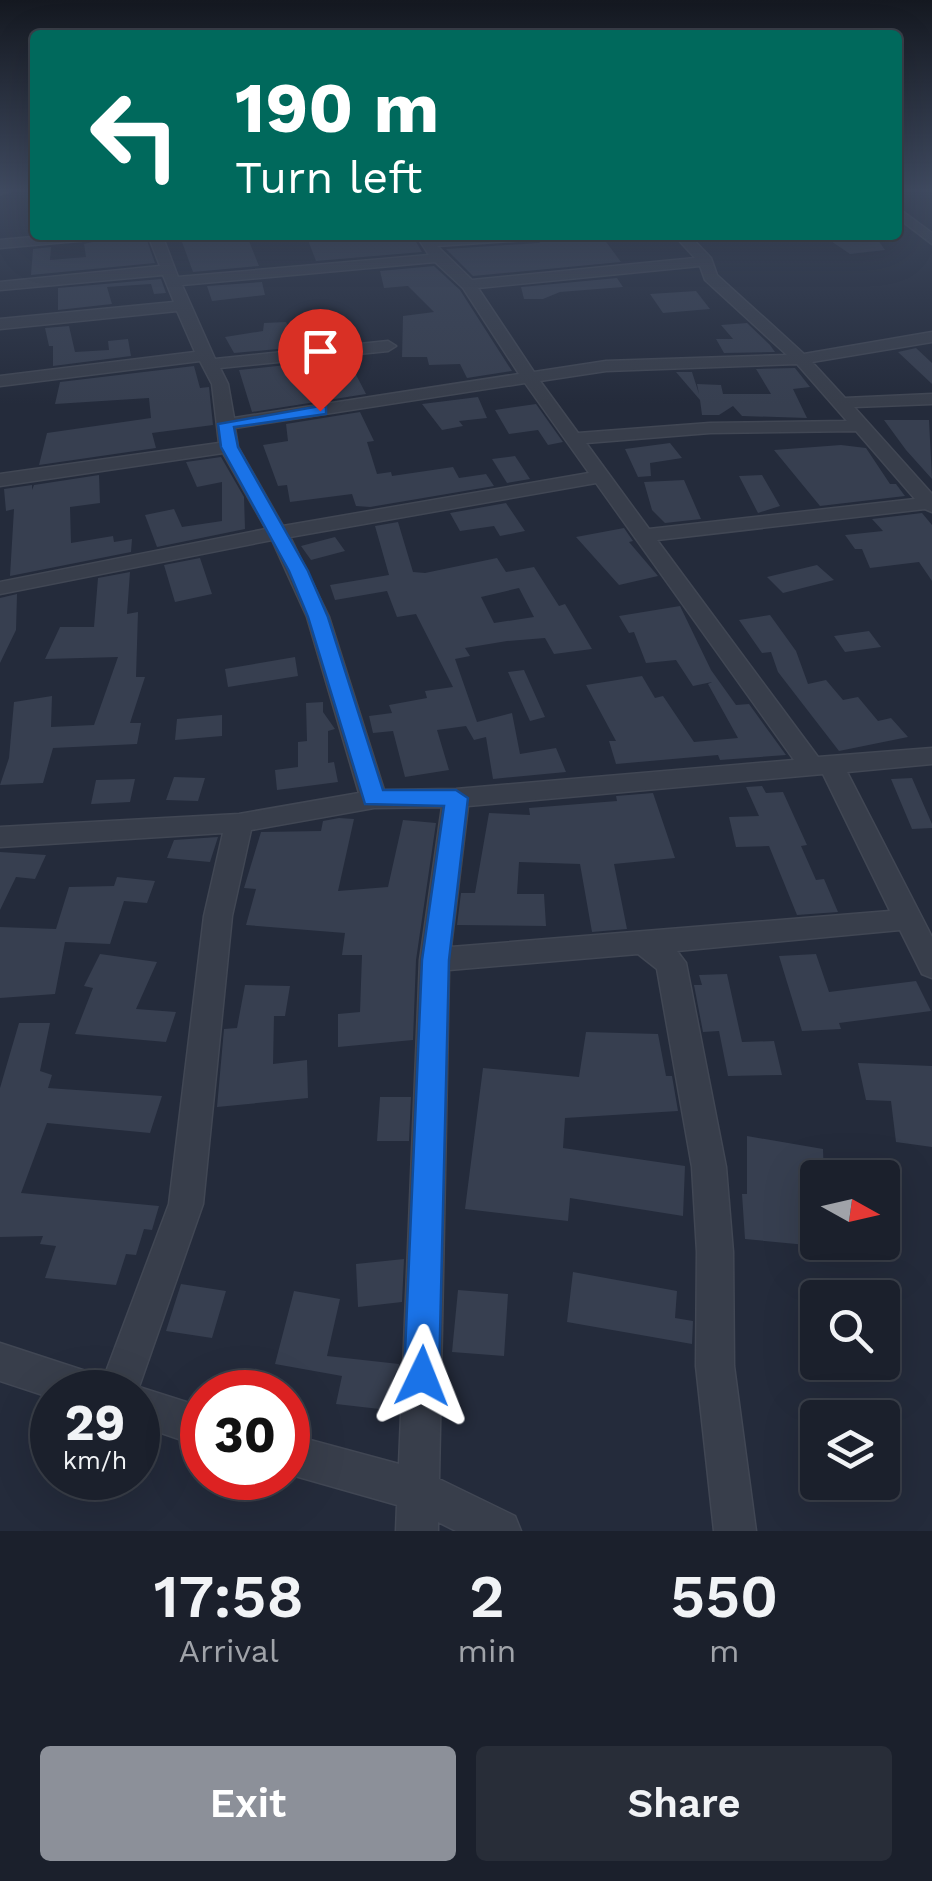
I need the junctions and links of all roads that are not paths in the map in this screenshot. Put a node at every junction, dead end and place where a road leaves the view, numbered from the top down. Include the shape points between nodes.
1 (165, 261) edge
2 (292, 261) edge
3 (446, 261) edge
4 (702, 261) edge
5 (706, 261) edge
6 (170, 276) junction
7 (469, 285) junction
8 (0, 286) edge
9 (182, 306) junction
10 (0, 324) edge
11 (932, 337) edge
12 (388, 346) dead end
13 (801, 359) junction
14 (207, 360) junction
15 (528, 376) junction
16 (0, 381) edge
17 (932, 399) edge
18 (837, 404) junction
19 (226, 424) junction
20 (859, 426) junction
21 (577, 438) junction
22 (230, 447) junction
23 (604, 476) junction
24 (0, 480) edge
25 (931, 504) edge
26 (645, 535) junction
27 (280, 536) junction
28 (0, 588) edge
29 (932, 756) edge
30 (821, 765) junction
31 (374, 798) junction
32 (456, 798) junction
33 (240, 822) junction
34 (0, 836) edge
35 (892, 922) dead end
36 (645, 944) junction
37 (436, 960) junction
38 (932, 966) edge
39 (0, 1362) edge
40 (126, 1370) edge
41 (30, 1372) edge
42 (310, 1460) edge
43 (418, 1490) junction
44 (417, 1531) edge
45 (500, 1531) edge
46 (735, 1531) edge

1 - 6 street
2 - 6 street
3 - 7 street
4 - 7 street
5 - 13 street via 710,277
6 - 8 street
6 - 9 street
7 - 15 street
9 - 10 street
9 - 14 street
11 - 13 street
12 - 14 street
13 - 15 street via 655,362
13 - 18 street
14 - 16 street
14 - 19 street via 220,384
15 - 19 street
15 - 21 street
17 - 18 street
18 - 20 street
19 - 22 street
20 - 21 street
20 - 25 street
21 - 23 street
22 - 24 street
22 - 27 street
23 - 26 street
23 - 27 street
25 - 26 street
26 - 30 street
27 - 28 street
27 - 31 street via 318,617
29 - 30 street
30 - 32 street
30 - 38 street
31 - 32 street
31 - 33 street
32 - 37 street
33 - 34 street
33 - 40 street via 218,916 186,1204
35 - 36 street
36 - 37 street
36 - 46 street via 671,962 709,1167 715,1366
37 - 43 street
39 - 41 street
42 - 43 street
43 - 44 street
43 - 45 street

